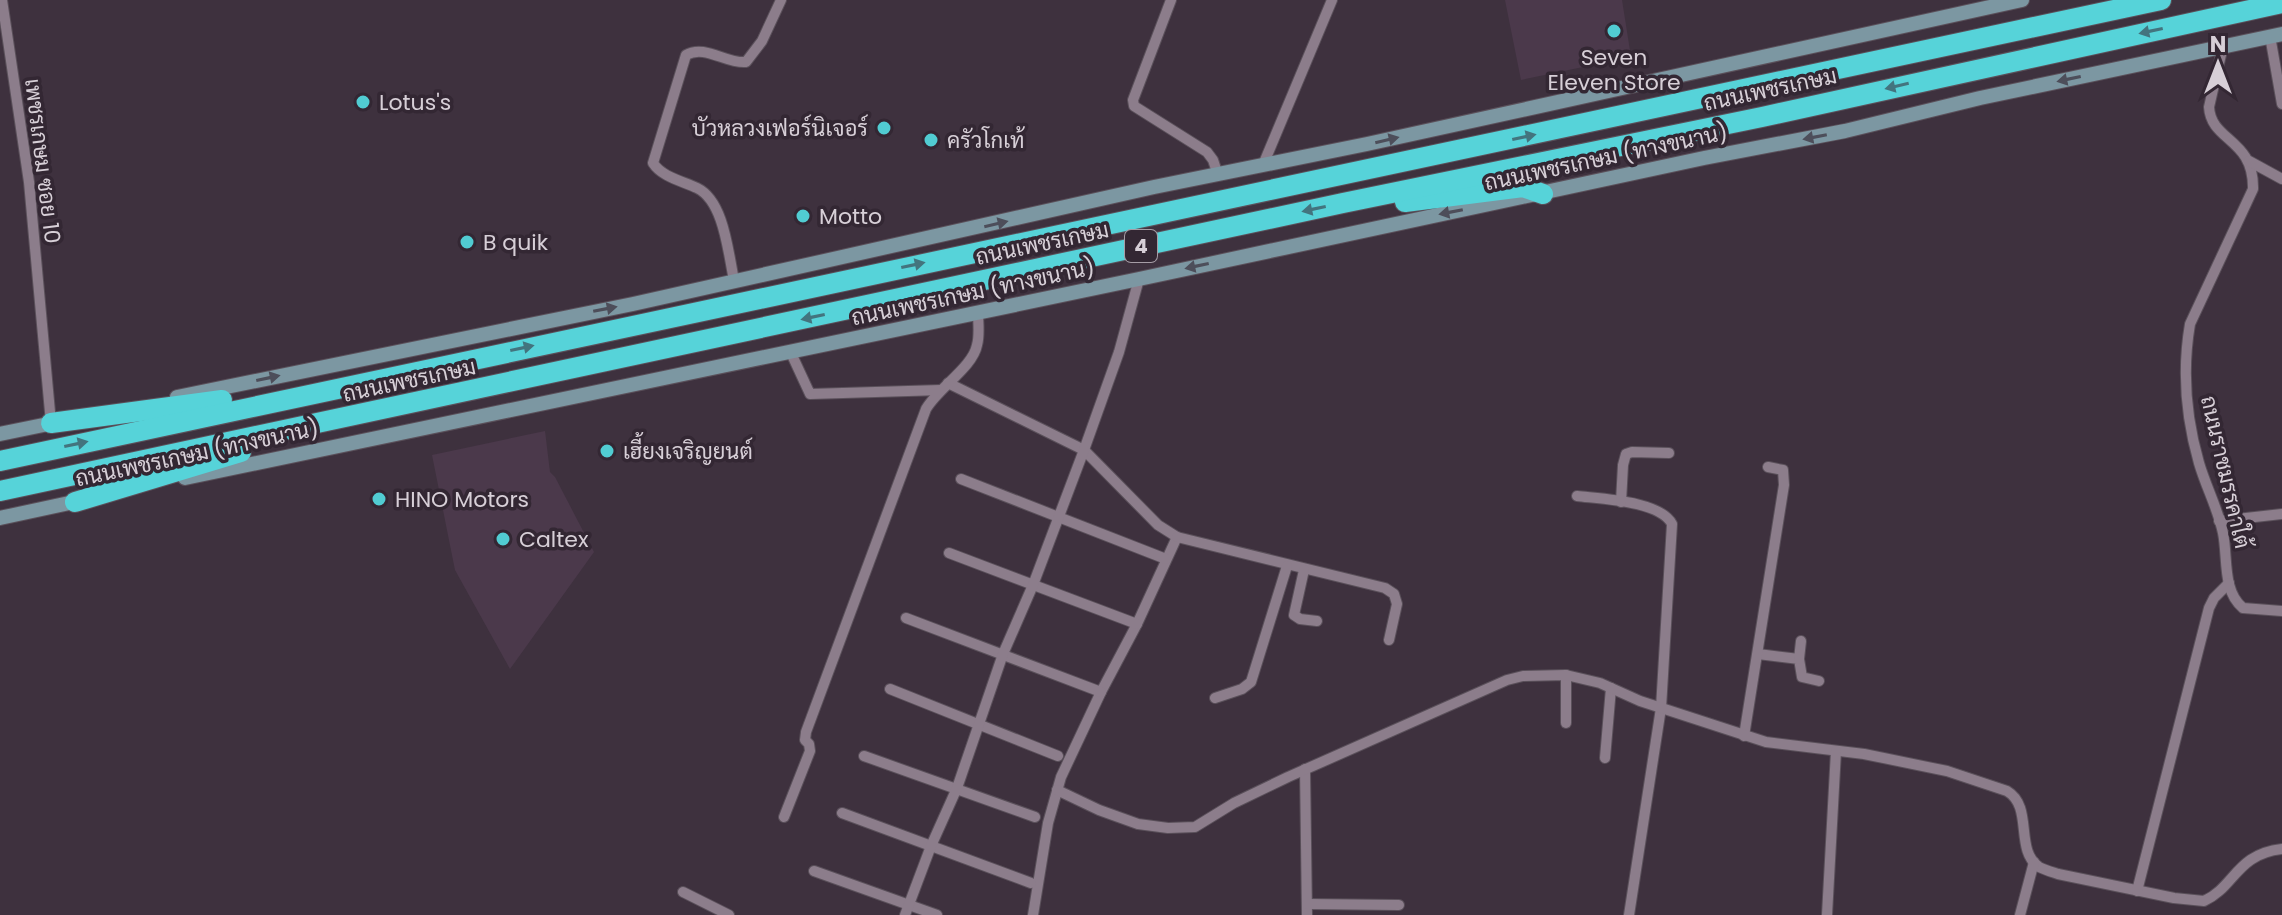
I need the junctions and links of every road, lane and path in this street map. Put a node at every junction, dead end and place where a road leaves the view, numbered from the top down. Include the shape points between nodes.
1 (2, 0) edge
2 (781, 0) edge
3 (1171, 0) edge
4 (1332, 0) edge
5 (2022, 0) edge
6 (2161, 0) edge
7 (2282, 3) edge
8 (2276, 35) edge
9 (3, 38) edge
10 (2223, 46) junction
11 (2282, 104) edge
12 (2249, 161) junction
13 (1263, 165) junction
14 (1218, 175) junction
15 (2282, 179) edge
16 (1543, 194) junction
17 (1343, 203) junction
18 (1139, 279) junction
19 (734, 280) junction
20 (978, 312) junction
21 (791, 353) junction
22 (371, 380) junction
23 (944, 386) junction
24 (379, 411) junction
25 (51, 423) junction
26 (0, 434) edge
27 (1084, 450) junction
28 (1669, 453) dead end
29 (0, 461) edge
30 (1768, 467) dead end
31 (961, 479) dead end
32 (0, 491) edge
33 (1577, 496) dead end
34 (75, 502) junction
35 (1621, 502) junction
36 (2282, 514) edge
37 (1057, 517) junction
38 (0, 518) edge
39 (2219, 521) junction
40 (1177, 537) junction
41 (949, 553) dead end
42 (1166, 559) junction
43 (1287, 566) junction
44 (1304, 570) junction
45 (2229, 583) junction
46 (1033, 585) junction
47 (2282, 611) edge
48 (906, 618) dead end
49 (1317, 621) dead end
50 (1137, 624) junction
51 (1389, 640) dead end
52 (1801, 641) dead end
53 (1003, 654) junction
54 (1758, 654) junction
55 (1799, 659) junction
56 (1566, 675) junction
57 (1819, 681) dead end
58 (1611, 688) junction
59 (890, 689) dead end
60 (1101, 692) junction
61 (1215, 698) dead end
62 (1661, 708) junction
63 (1566, 723) dead end
64 (979, 724) junction
65 (1744, 736) junction
66 (1836, 751) junction
67 (864, 756) dead end
68 (1058, 756) dead end
69 (1605, 758) dead end
70 (1305, 769) junction
71 (957, 788) junction
72 (1057, 790) junction
73 (842, 813) dead end
74 (784, 817) dead end
75 (1035, 817) dead end
76 (931, 846) junction
77 (2282, 849) edge
78 (2034, 862) junction
79 (814, 871) dead end
80 (1031, 883) dead end
81 (2137, 891) junction
82 (683, 892) dead end
83 (1399, 905) dead end
84 (907, 910) edge
85 (1307, 910) edge
86 (729, 915) edge
87 (937, 915) edge
88 (1033, 915) edge
89 (1629, 915) edge
90 (1827, 915) edge
91 (2020, 915) edge

1 - 9 street, เพชรเกษม ซอย 10
2 - 19 street via 746,62 699,51 686,55 653,163 715,203
3 - 14 street via 1134,106 1207,152
4 - 13 street
13 -> 5 main road
22 -> 6 highway, ถนนเพชรเกษม / 4
7 -> 17 highway, ถนนเพชรเกษม / 4
8 - 10 main road, ถนนเพชรเกษม (ทางขนาน) / 4
8 - 11 street
9 - 25 street, เพชรเกษม ซอย 10 via 29,182
10 - 12 street via 2210,116
10 -> 16 main road, ถนนเพชรเกษม (ทางขนาน) / 4
12 - 15 street
12 - 39 street, ถนนราชมรรคาใต้ via 2253,189 2190,324 2186,349 2188,417
13 - 14 main road
19 -> 14 main road
16 - 17 highway via 1523,187 1354,209
16 -> 18 main road, ถนนเพชรเกษม (ทางขนาน) / 4
17 -> 24 highway, ถนนเพชรเกษม / 4
18 - 20 main road, ถนนเพชรเกษม (ทางขนาน) / 4
18 - 27 street
25 -> 19 main road
20 - 21 main road, ถนนเพชรเกษม (ทางขนาน) / 4
20 - 23 street via 973,354
21 - 23 street via 810,394
21 - 34 main road, ถนนเพชรเกษม (ทางขนาน) / 4
22 - 25 highway
29 -> 22 highway, ถนนเพชรเกษม / 4
23 - 27 street
23 - 74 street via 926,409 806,732 810,751
24 - 32 highway, ถนนเพชรเกษม / 4
24 - 34 highway
25 - 26 main road
27 - 37 street
27 - 40 street
28 - 35 street via 1626,454
30 - 54 street via 1783,470 1785,478
31 - 37 street
33 - 35 street
34 - 38 main road, ถนนเพชรเกษม (ทางขนาน) / 4
35 - 62 street via 1661,511 1671,521
36 - 39 street
37 - 42 street
37 - 46 street
39 - 45 street, ถนนราชมรรคาใต้
40 - 42 street
40 - 43 street
41 - 46 street
42 - 50 street
43 - 44 street
43 - 61 street via 1251,682
44 - 49 street via 1294,615
44 - 51 street via 1394,594 1397,604
45 - 47 street, ถนนราชมรรคาใต้ via 2243,608
45 - 81 street via 2209,608
46 - 50 street
46 - 53 street
48 - 53 street
50 - 60 street
52 - 55 street
53 - 60 street
53 - 64 street
54 - 55 street
54 - 65 street
55 - 57 street via 1802,677
56 - 58 street
56 - 63 street
56 - 70 street via 1507,680
58 - 62 street
58 - 69 street
59 - 64 street
60 - 72 street
62 - 65 street
62 - 89 street
64 - 68 street
64 - 71 street
65 - 66 street
66 - 78 street via 1947,771 2007,791 2020,804
66 - 90 street
67 - 71 street
70 - 72 street via 1195,827 1138,824
70 - 85 street
71 - 75 street
71 - 76 street
72 - 88 street
73 - 76 street
76 - 80 street
76 - 84 street
77 - 81 street via 2251,858 2204,901
78 - 81 street via 2058,874
78 - 91 street
79 - 84 street
82 - 86 street
83 - 85 street
84 - 87 street

